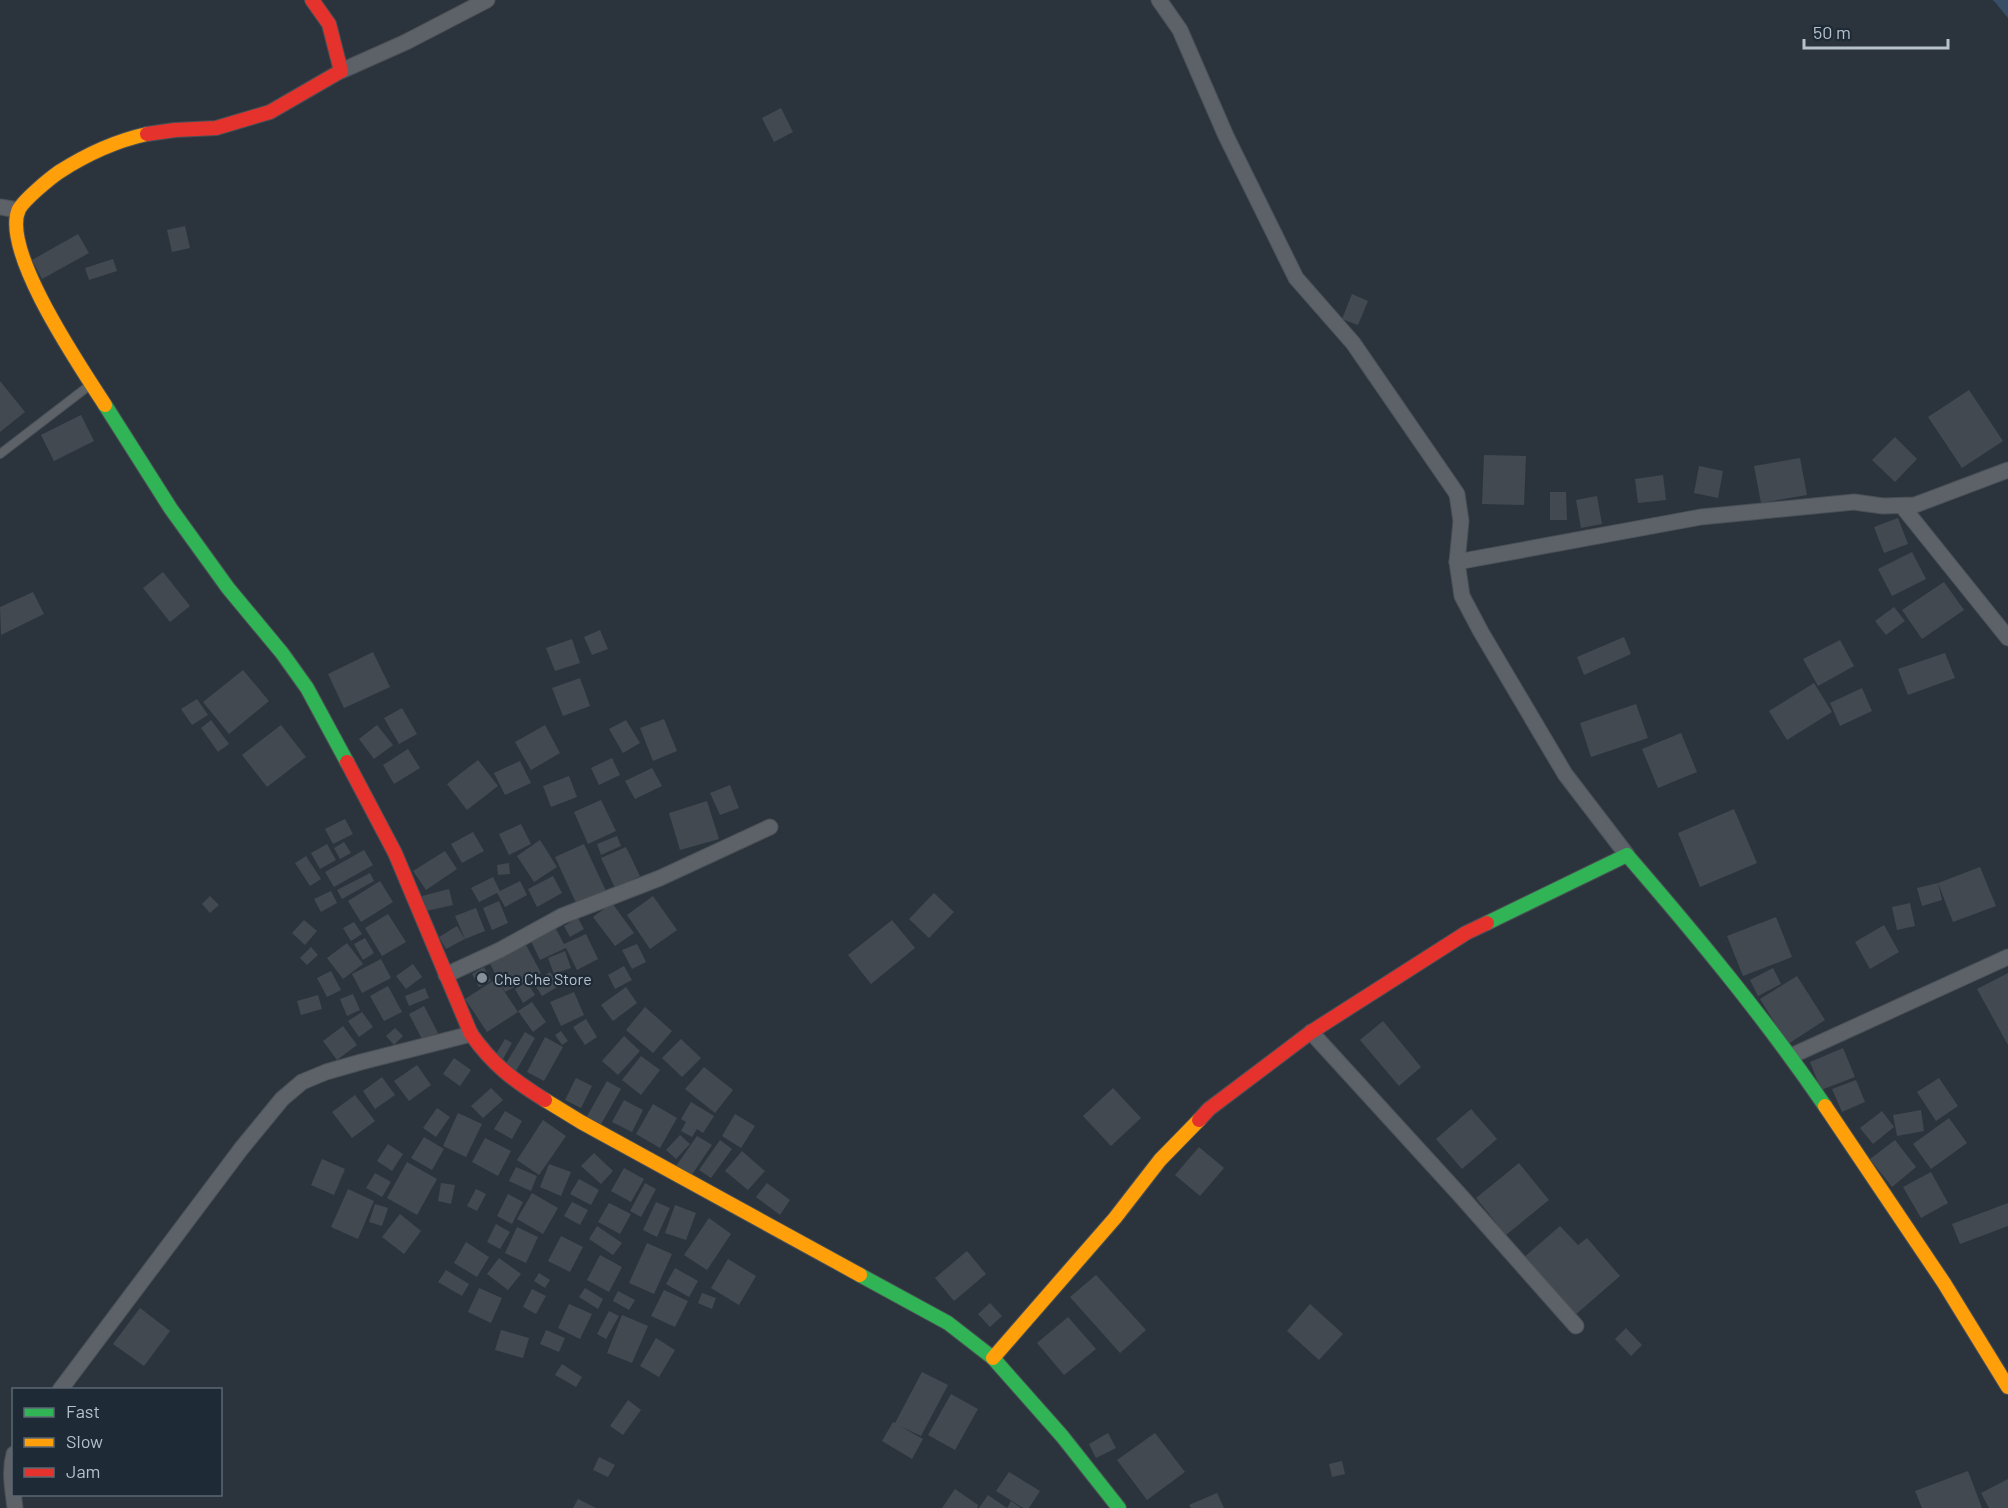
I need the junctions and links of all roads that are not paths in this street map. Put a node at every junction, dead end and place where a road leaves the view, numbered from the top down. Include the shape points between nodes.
1 (312, 0) edge
2 (487, 0) edge
3 (1159, 0) edge
4 (341, 70) junction
5 (0, 207) edge
6 (18, 210) junction
7 (92, 384) junction
8 (0, 454) edge
9 (2008, 470) edge
10 (1902, 506) junction
11 (1457, 562) junction
12 (2008, 638) edge
13 (770, 827) dead end
14 (1627, 855) junction
15 (2008, 957) edge
16 (446, 975) junction
17 (1311, 1032) junction
18 (471, 1034) junction
19 (1791, 1056) junction
20 (1576, 1326) dead end
21 (993, 1358) junction
22 (2008, 1387) edge
23 (61, 1388) edge
24 (12, 1459) edge
25 (12, 1491) edge
26 (1119, 1508) edge

1 - 4 street via 329,24
2 - 4 street
3 - 11 street via 1180,30 1226,136 1296,278 1353,343 1457,494 1461,521
4 - 6 street via 270,112 216,128 144,135 106,146 50,178
5 - 6 street
6 - 7 street via 13,233 21,263 36,297
7 - 8 lane
7 - 16 street via 171,509 307,688 395,853
9 - 10 street via 1935,498
10 - 11 street via 1854,502 1701,517
10 - 12 street
11 - 14 street via 1462,596 1481,632 1565,774
13 - 16 street via 660,879 562,916
14 - 17 street via 1466,933
14 - 19 street
15 - 19 street
16 - 18 street
17 - 20 street
17 - 21 street via 1209,1109 1160,1160
18 - 21 street via 487,1056 514,1080 581,1122 948,1323
18 - 23 street via 361,1062 302,1082 241,1149
19 - 22 street via 1914,1237
21 - 26 street
24 - 25 street

